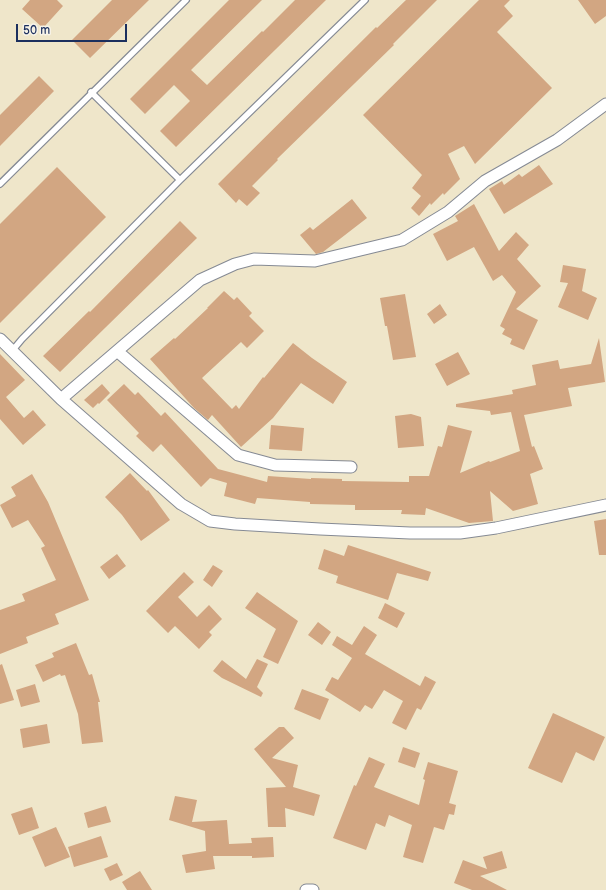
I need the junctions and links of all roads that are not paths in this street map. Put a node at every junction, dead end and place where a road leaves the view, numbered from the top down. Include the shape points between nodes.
1 (186, 0) edge
2 (365, 0) edge
3 (91, 92) junction
4 (606, 104) edge
5 (180, 180) junction
6 (0, 184) edge
7 (0, 339) edge
8 (117, 350) junction
9 (12, 351) junction
10 (61, 400) junction
11 (351, 467) dead end
12 (606, 506) edge
13 (306, 890) edge
14 (313, 890) edge

1 - 3 lane
2 - 5 lane
3 - 5 lane
3 - 6 lane
4 - 8 street via 557,140 485,181 448,212 402,240 315,261 254,259 235,264 200,280
5 - 9 lane
7 - 9 street
8 - 10 street
8 - 11 street via 238,455 274,465
9 - 10 street
10 - 12 street via 180,504 210,521 320,529 460,533
13 - 14 street

